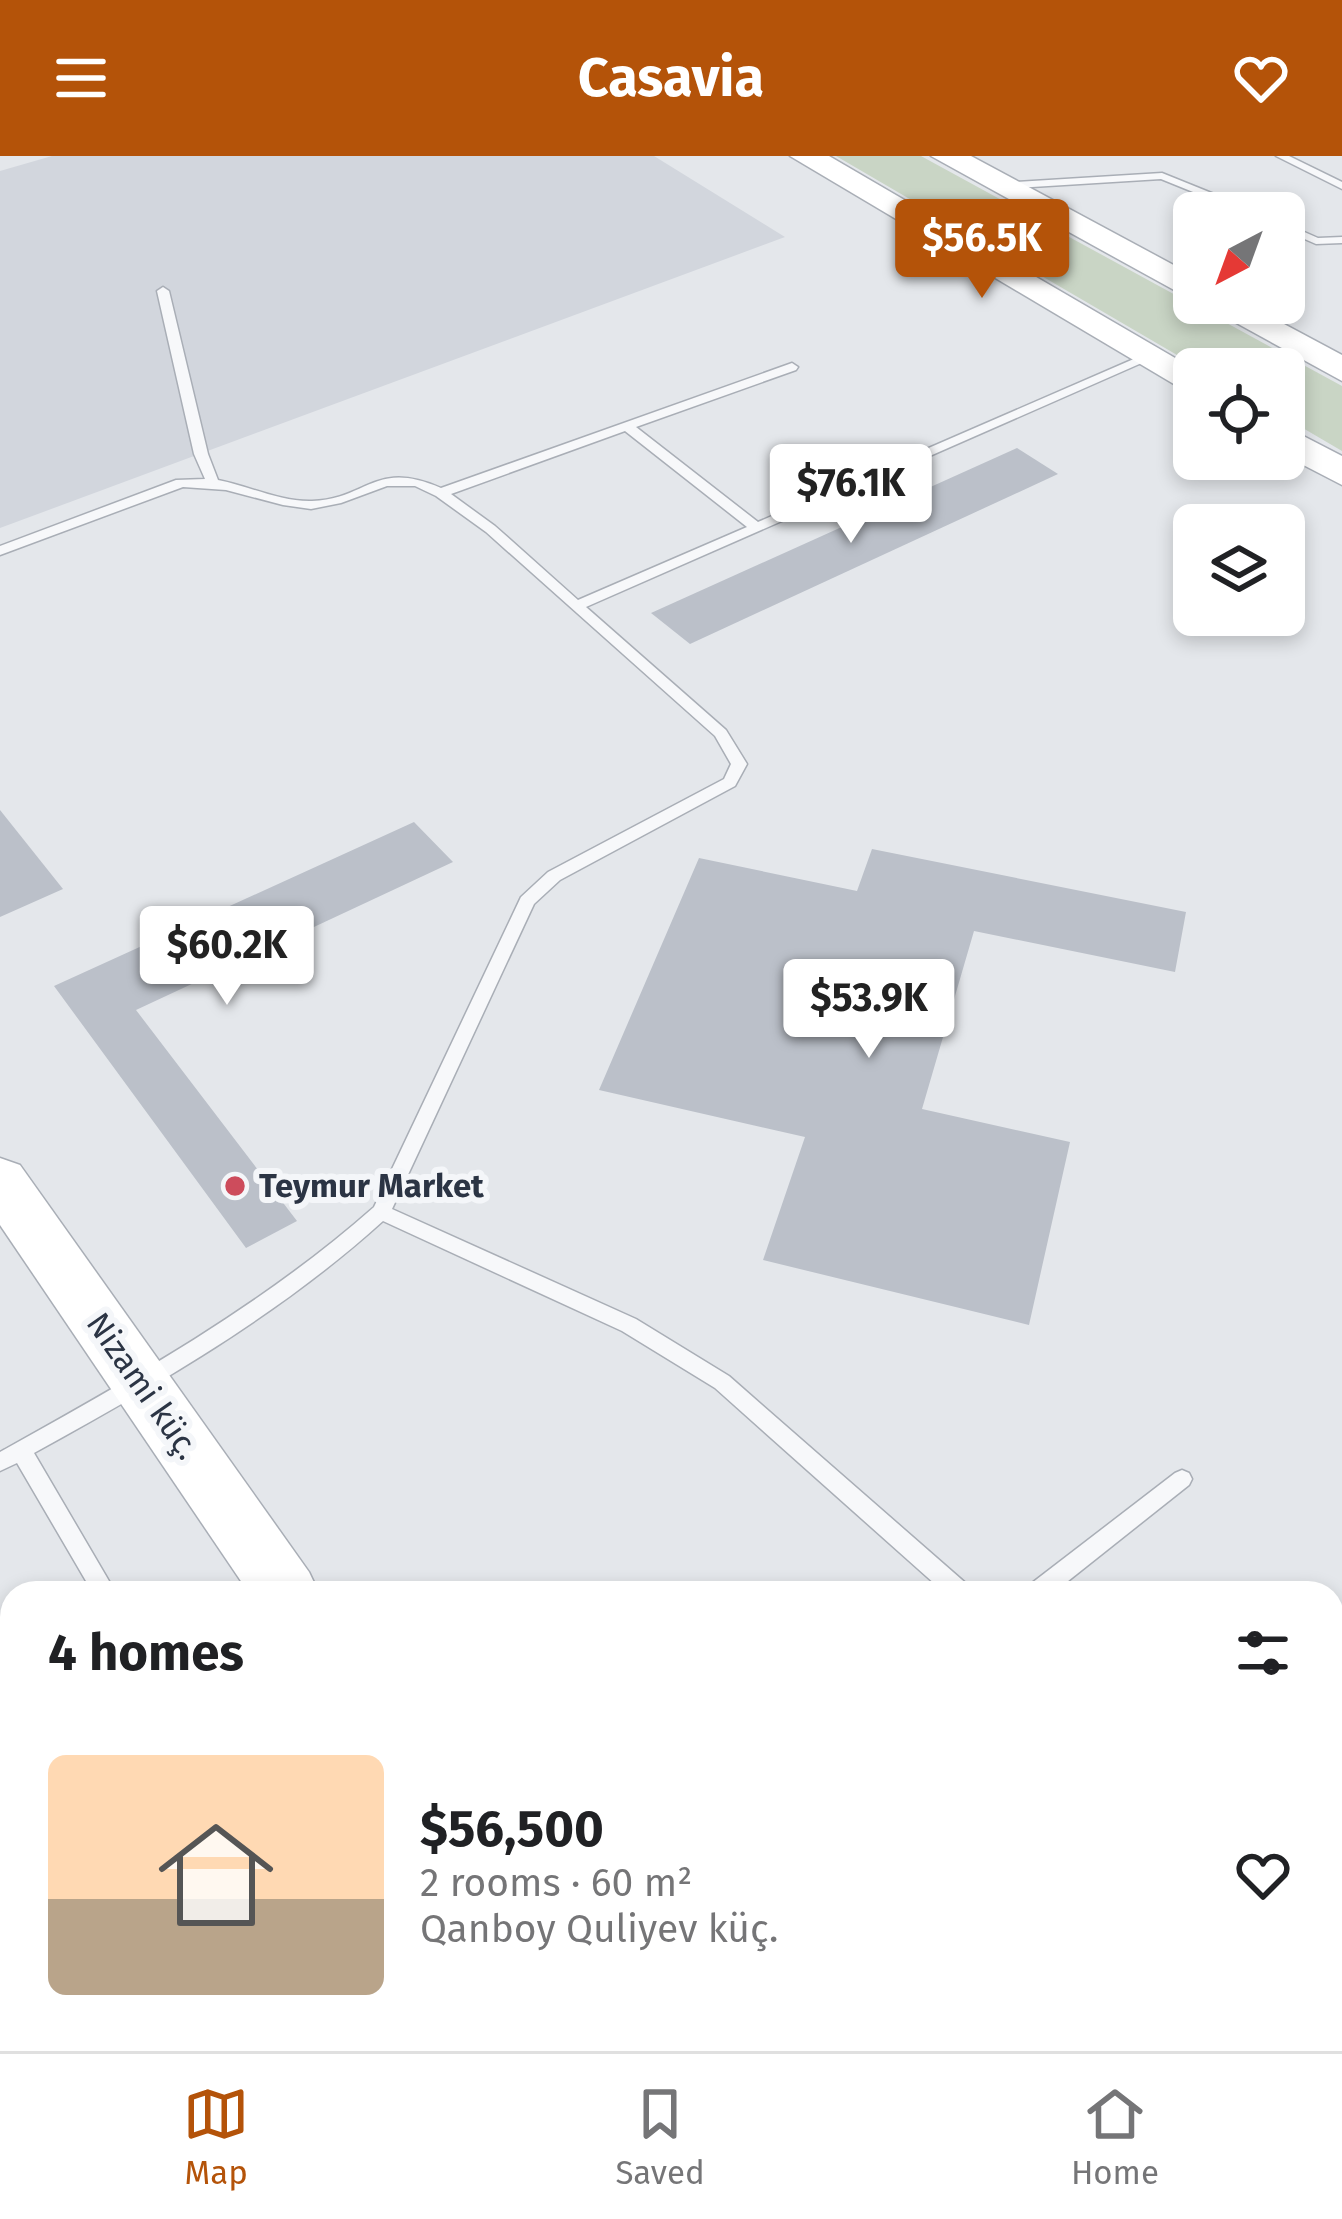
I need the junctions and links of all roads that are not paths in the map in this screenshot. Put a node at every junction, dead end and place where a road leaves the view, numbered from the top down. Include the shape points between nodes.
1 (806, 156) edge
2 (946, 156) edge
3 (1281, 156) edge
4 (1001, 186) junction
5 (1342, 186) edge
6 (1202, 192) edge
7 (1305, 236) edge
8 (1342, 240) edge
9 (1173, 279) edge
10 (163, 291) dead end
11 (1257, 324) edge
12 (1147, 358) junction
13 (792, 367) dead end
14 (1342, 370) edge
15 (1173, 373) edge
16 (626, 426) junction
17 (1305, 450) edge
18 (1342, 472) edge
19 (212, 479) junction
20 (443, 492) junction
21 (756, 527) junction
22 (0, 551) edge
23 (576, 606) junction
24 (0, 1180) edge
25 (380, 1211) junction
26 (141, 1383) junction
27 (21, 1450) junction
28 (0, 1462) edge
29 (1182, 1478) dead end
30 (98, 1581) edge
31 (278, 1581) edge
32 (947, 1581) edge
33 (1051, 1581) edge

1 - 12 street
2 - 4 street
3 - 5 lane
4 - 6 lane via 1162,176
4 - 9 street
7 - 8 lane
10 - 19 lane
11 - 14 street
12 - 15 street
12 - 21 lane
13 - 16 lane
16 - 20 lane
16 - 21 lane
17 - 18 street
19 - 20 lane via 302,505 411,479
19 - 22 lane via 181,483
20 - 23 lane
21 - 23 lane
23 - 25 lane via 721,734 739,764 730,782 554,876 527,901
24 - 26 street, Nizami küç.
25 - 26 lane via 346,1246
25 - 32 lane via 629,1325 722,1382
26 - 27 lane
26 - 31 street, Nizami küç.
27 - 28 lane
27 - 30 lane
29 - 33 lane

